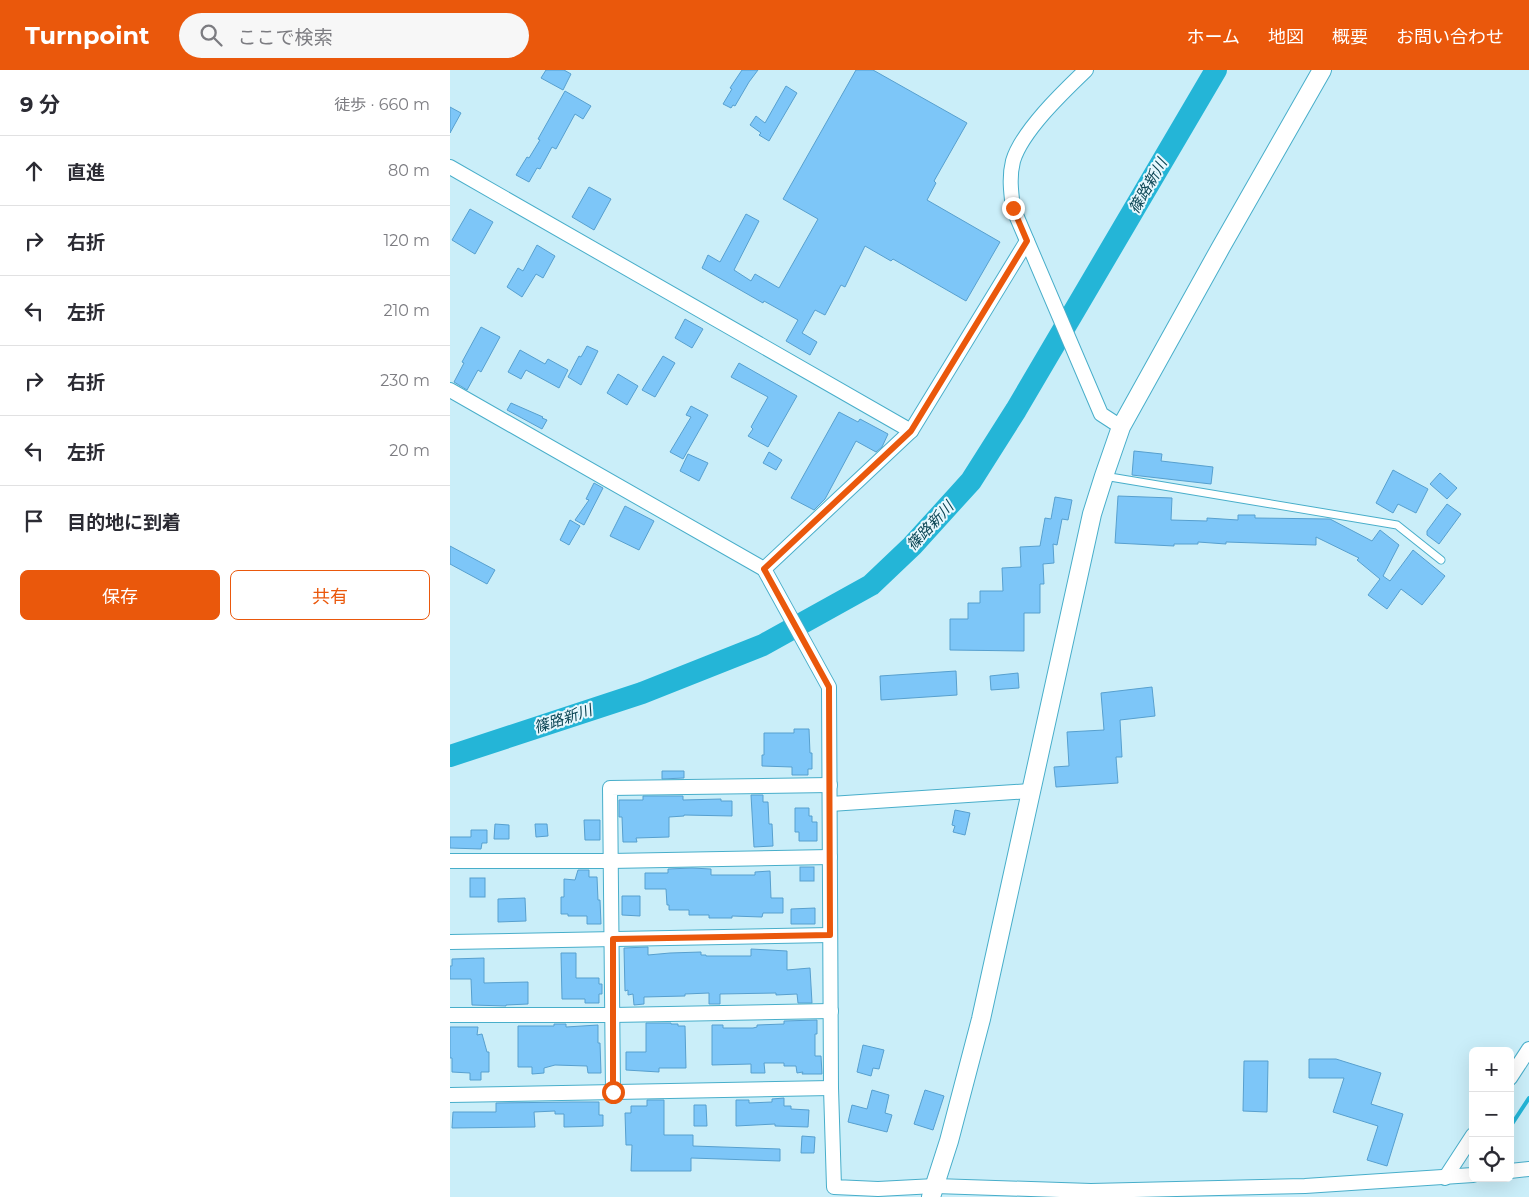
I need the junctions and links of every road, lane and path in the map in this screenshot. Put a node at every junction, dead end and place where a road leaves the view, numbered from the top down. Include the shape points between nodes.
1 (1086, 70) edge
2 (1322, 70) edge
3 (450, 167) edge
4 (1027, 241) junction
5 (450, 390) edge
6 (1121, 427) junction
7 (911, 431) junction
8 (1104, 476) junction
9 (1441, 560) dead end
10 (764, 569) junction
11 (830, 785) junction
12 (1030, 791) junction
13 (830, 804) junction
14 (830, 857) junction
15 (450, 861) edge
16 (610, 861) junction
17 (830, 935) junction
18 (613, 939) junction
19 (450, 942) edge
20 (831, 1011) junction
21 (450, 1015) edge
22 (613, 1015) junction
23 (1529, 1049) edge
24 (1514, 1072) edge
25 (831, 1088) junction
26 (613, 1092) junction
27 (450, 1095) edge
28 (1472, 1137) edge
29 (1529, 1169) edge
30 (1514, 1171) edge
31 (1469, 1175) edge
32 (1445, 1178) junction
33 (933, 1193) edge

1 - 4 street via 1029,130 1014,160 1010,183 1013,208
2 - 6 street
3 - 7 street
4 - 6 street via 1098,407 1102,414
4 - 7 street
5 - 10 street
6 - 8 street
7 - 10 street
8 - 9 lane via 1397,525
8 - 12 street via 1092,514
10 - 11 street via 829,687
11 - 13 street
11 - 16 street via 610,788
12 - 13 street
12 - 33 street via 981,1019
13 - 14 street
14 - 16 street
14 - 17 street
15 - 16 street
16 - 18 street
17 - 18 street
17 - 20 street
18 - 19 street
18 - 22 street
20 - 22 street
20 - 25 street
21 - 22 street
22 - 26 street
23 - 24 street
25 - 26 street
25 - 33 street via 834,1187
26 - 27 street
28 - 32 street
29 - 30 street
31 - 32 street
32 - 33 street via 1305,1186

